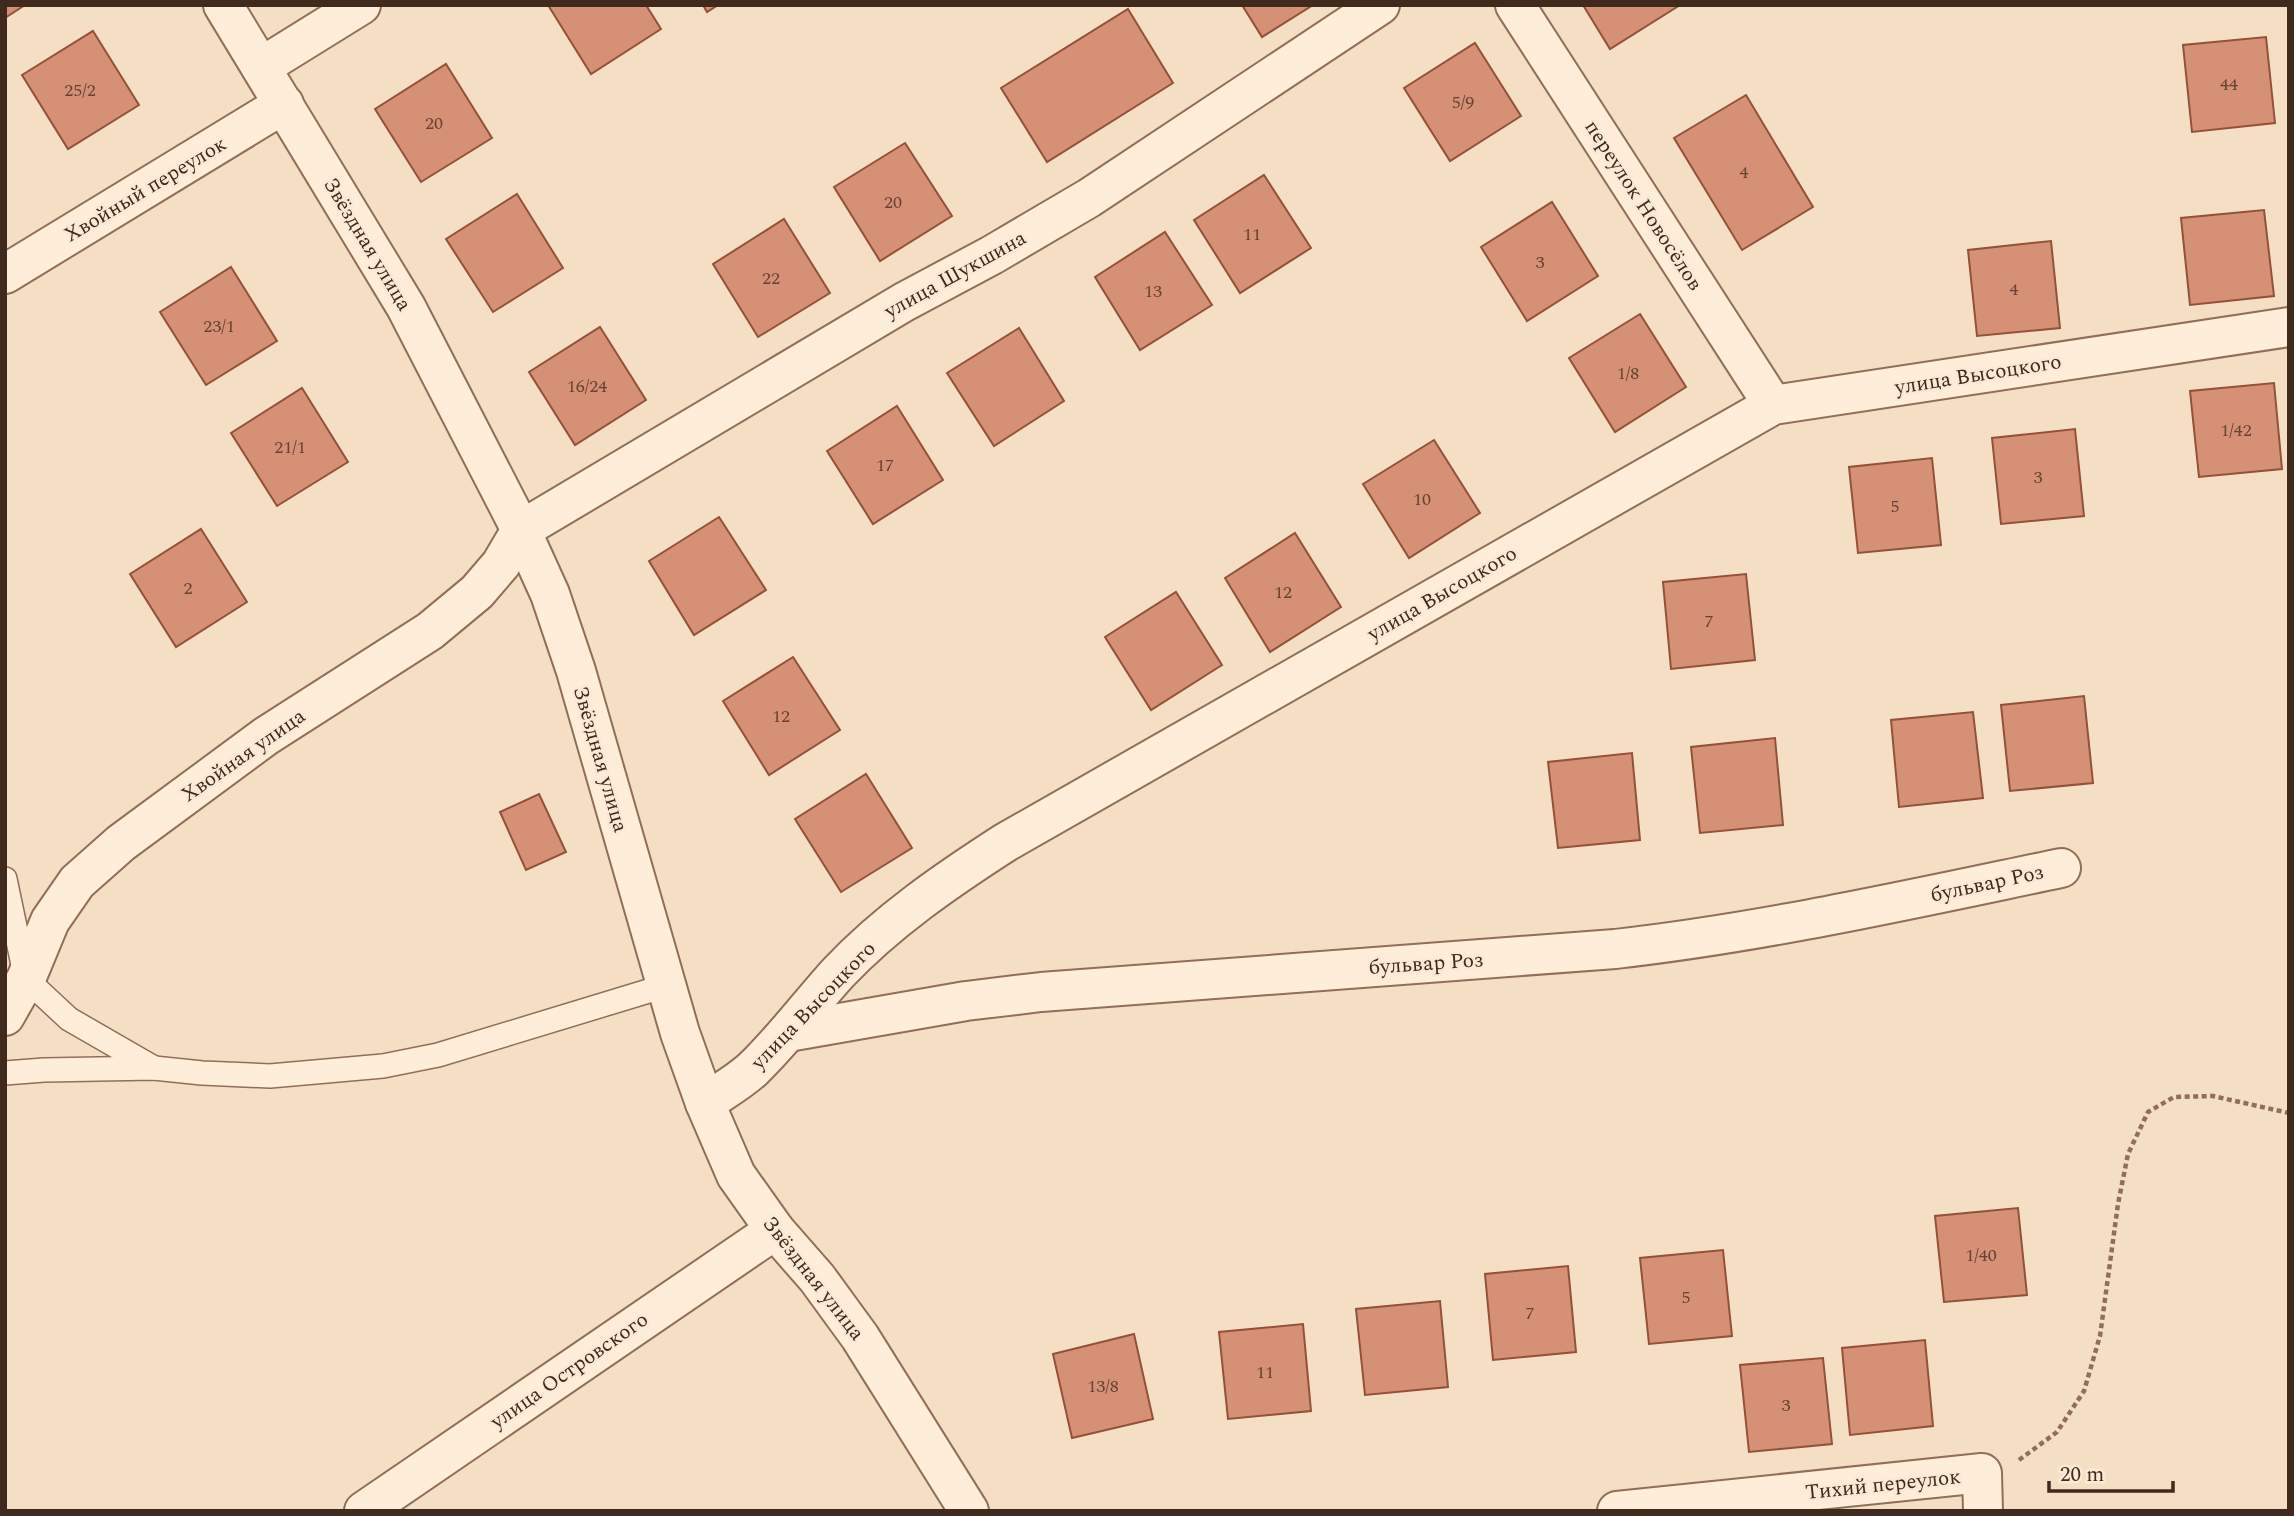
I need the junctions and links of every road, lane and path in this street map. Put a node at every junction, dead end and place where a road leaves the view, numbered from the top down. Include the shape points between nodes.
1 (223, 5) edge
2 (361, 5) edge
3 (1380, 5) edge
4 (1515, 5) edge
5 (261, 67) junction
6 (284, 104) junction
7 (5, 274) edge
8 (2289, 327) edge
9 (1773, 405) junction
10 (521, 530) junction
11 (2060, 868) dead end
12 (5, 879) edge
13 (26, 979) junction
14 (666, 986) junction
15 (5, 1016) edge
16 (788, 1032) junction
17 (154, 1068) junction
18 (5, 1073) edge
19 (705, 1103) junction
20 (2289, 1113) edge
21 (775, 1230) junction
22 (1982, 1473) junction
23 (364, 1511) edge
24 (969, 1511) edge
25 (1617, 1511) edge
26 (1983, 1511) edge

1 - 5 street, Звёздная улица
2 - 5 street
3 - 10 street, улица Шукшина via 1090,198 904,302
4 - 9 street, переулок Новосёлов
5 - 6 street, Звёздная улица
6 - 7 street, Хвойный переулок
6 - 10 street, Звёздная улица via 406,307
8 - 9 street, улица Высоцкого
9 - 16 street, улица Высоцкого via 949,878 839,972
10 - 13 street, Хвойная улица via 477,592 430,631 246,751 121,843 77,882 50,921
10 - 14 street, Звёздная улица via 550,594 576,671
11 - 16 street, бульвар Роз via 1693,940 1041,992
12 - 13 lane
13 - 15 street, Хвойная улица
13 - 17 lane via 69,1019
14 - 17 lane via 438,1055 383,1066 270,1076
14 - 19 street, Звёздная улица
16 - 19 street, улица Высоцкого via 750,1071
17 - 18 lane
19 - 21 street, Звёздная улица via 736,1175
20 - 22 path via 2213,1096 2174,1097 2148,1112 2128,1154 2100,1336 2084,1391 2057,1432 2021,1459
21 - 23 street, улица Островского
21 - 24 street, Звёздная улица via 860,1337
22 - 25 street, Тихий переулок
22 - 26 street

